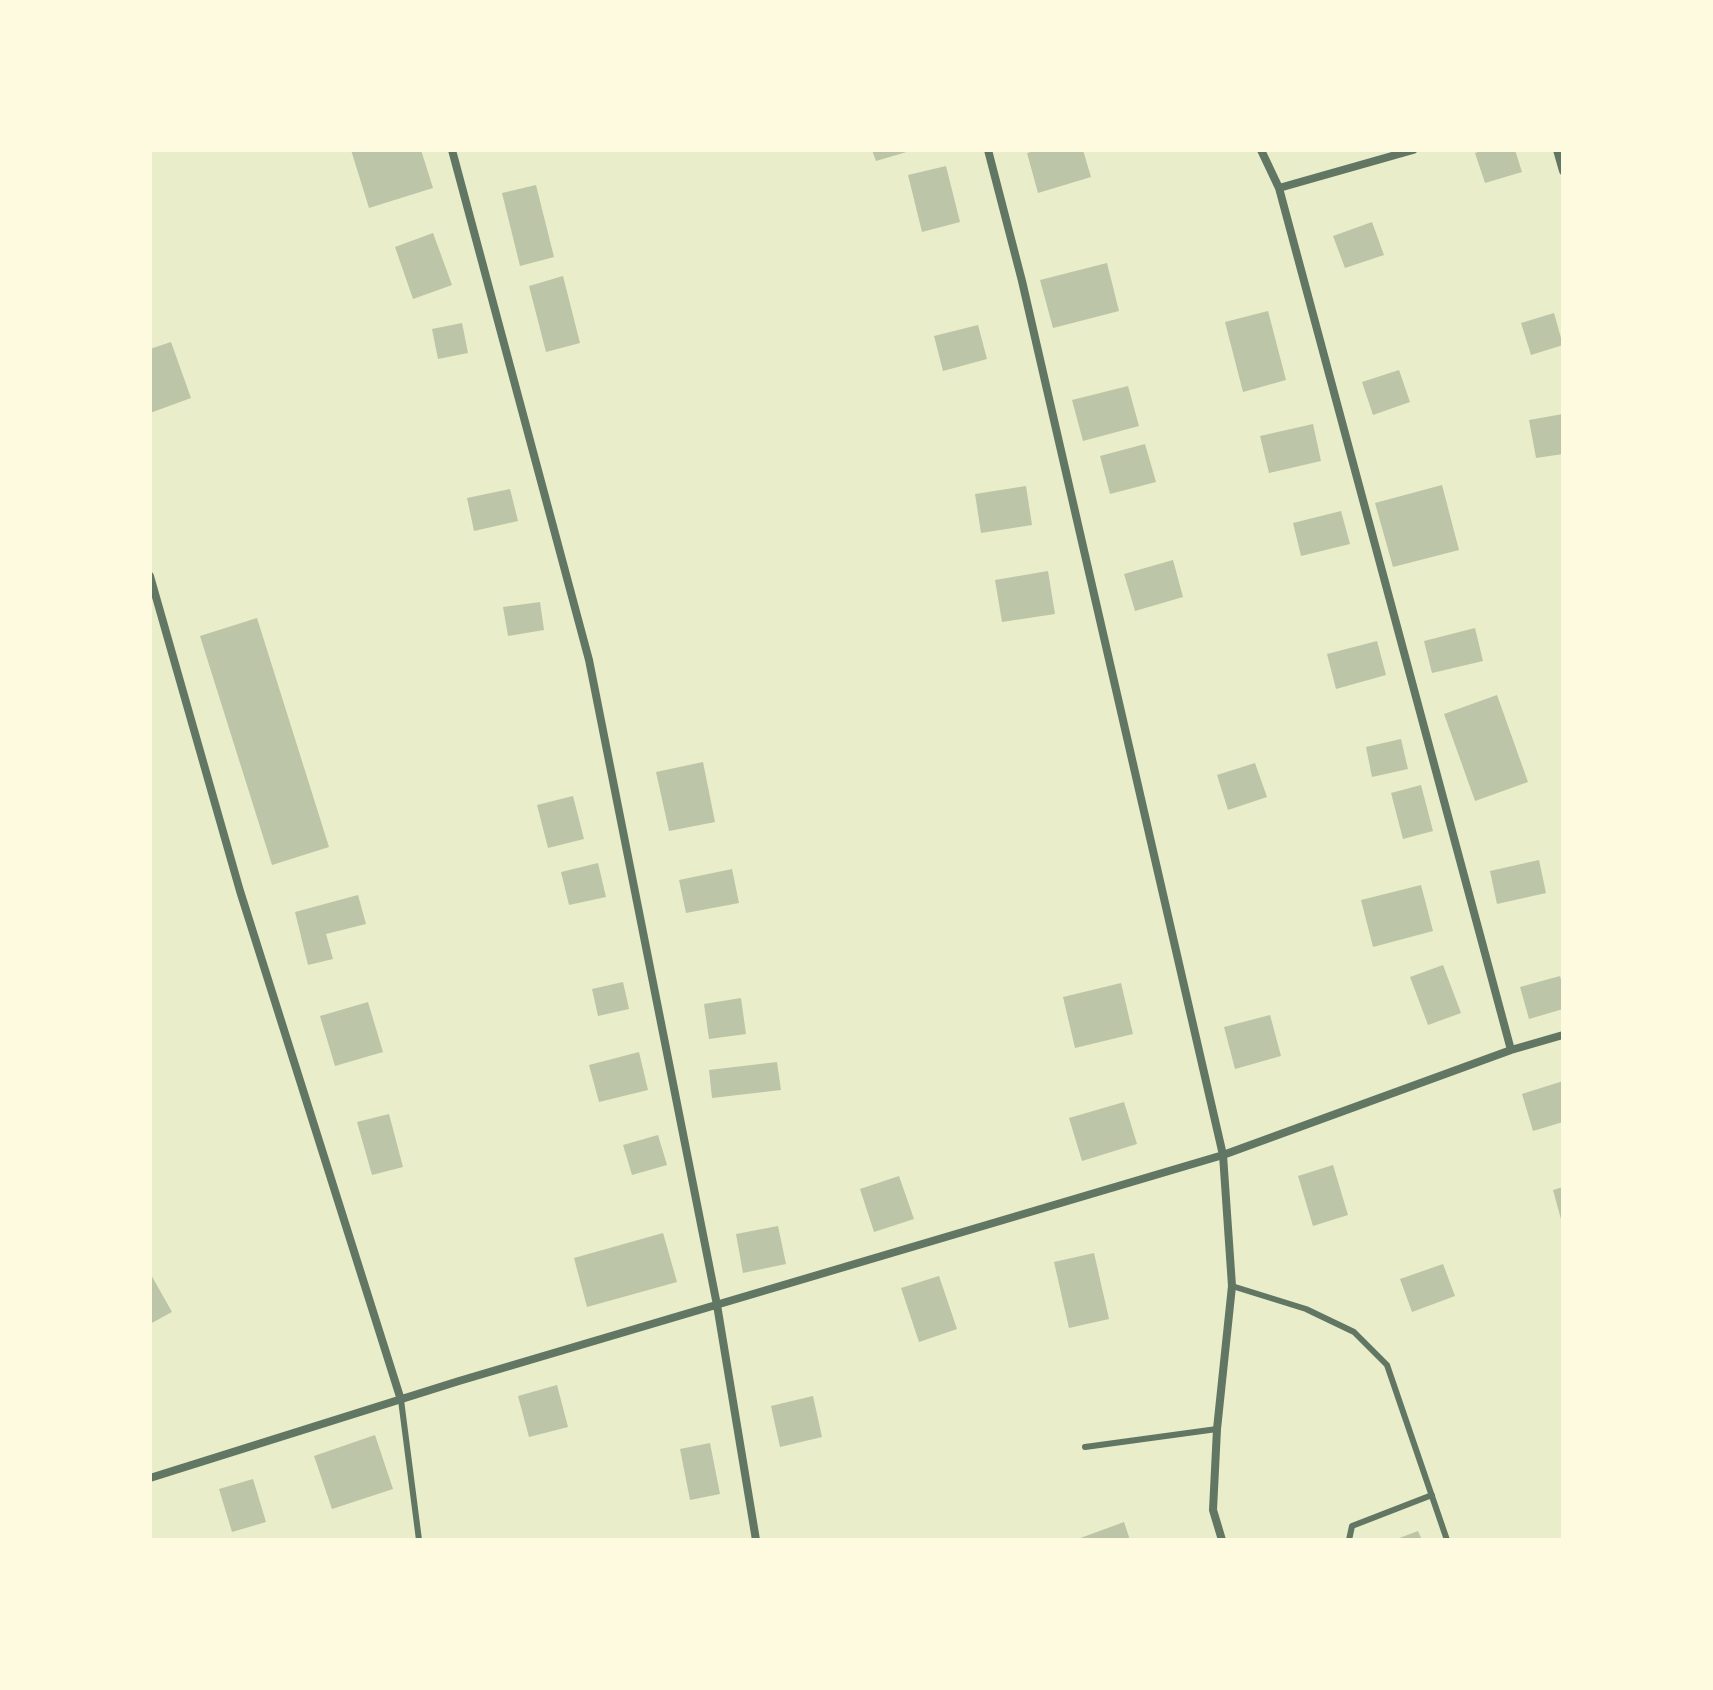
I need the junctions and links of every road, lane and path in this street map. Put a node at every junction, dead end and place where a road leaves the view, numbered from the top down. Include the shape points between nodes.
1 (452, 150) edge
2 (988, 150) edge
3 (1261, 150) edge
4 (1413, 150) edge
5 (1557, 150) edge
6 (1563, 171) edge
7 (1279, 188) junction
8 (150, 576) edge
9 (1563, 1035) edge
10 (1511, 1050) junction
11 (1223, 1155) junction
12 (1232, 1286) junction
13 (717, 1305) junction
14 (401, 1400) junction
15 (1217, 1429) junction
16 (1085, 1447) dead end
17 (150, 1478) edge
18 (1432, 1495) junction
19 (419, 1540) edge
20 (756, 1540) edge
21 (1222, 1540) edge
22 (1349, 1540) edge
23 (1447, 1540) edge

1 - 13 street via 589,660
2 - 11 street
3 - 7 street
4 - 7 street
5 - 6 street
7 - 10 street
8 - 14 street via 240,891
9 - 10 street
10 - 11 street
11 - 12 street
11 - 13 street
12 - 15 street
12 - 18 lane via 1306,1309 1354,1332 1387,1365
13 - 14 street
13 - 20 street
14 - 17 street
14 - 19 lane
15 - 16 lane
15 - 21 street via 1213,1510
18 - 22 lane via 1352,1526
18 - 23 lane

